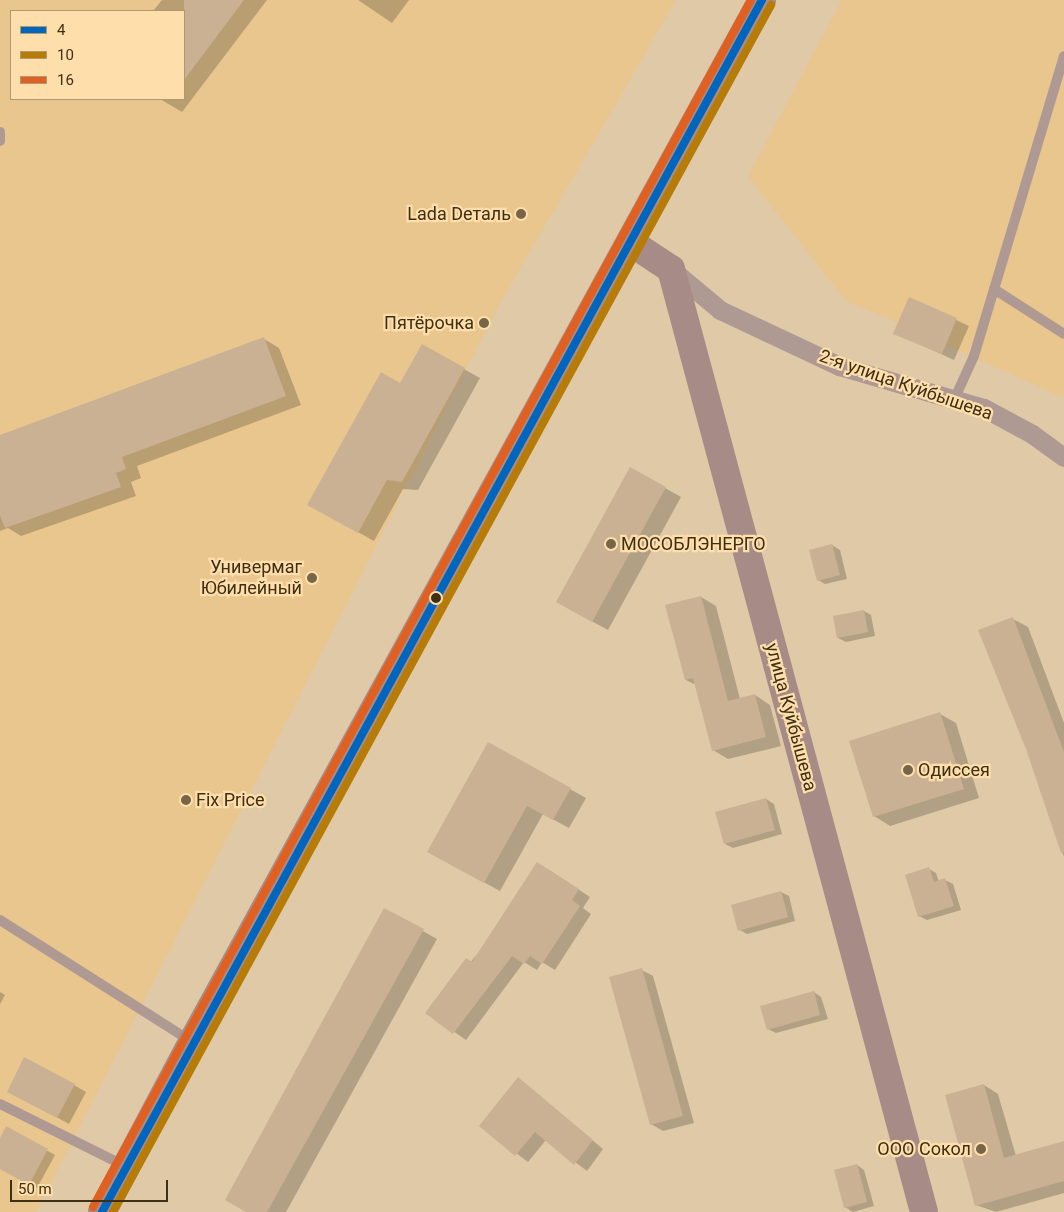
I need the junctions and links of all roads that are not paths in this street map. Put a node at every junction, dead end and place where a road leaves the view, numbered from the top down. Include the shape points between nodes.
1 (762, 0) edge
2 (1064, 56) edge
3 (1060, 87) edge
4 (0, 132) edge
5 (0, 142) edge
6 (630, 242) junction
7 (670, 269) junction
8 (994, 289) junction
9 (1064, 334) edge
10 (954, 400) junction
11 (1064, 456) edge
12 (0, 920) edge
13 (192, 1042) junction
14 (0, 1104) edge
15 (126, 1167) junction
16 (102, 1212) edge
17 (924, 1212) edge

1 - 6 street
2 - 3 lane
3 - 8 lane
4 - 5 lane
6 - 7 street
6 - 13 street
7 - 10 street, 2-я улица Куйбышева via 720,310 839,366
7 - 17 street, улица Куйбышева
8 - 9 lane
8 - 10 lane via 974,356
10 - 11 street, 2-я улица Куйбышева via 984,408
12 - 13 lane
13 - 15 street
14 - 15 lane
15 - 16 street

